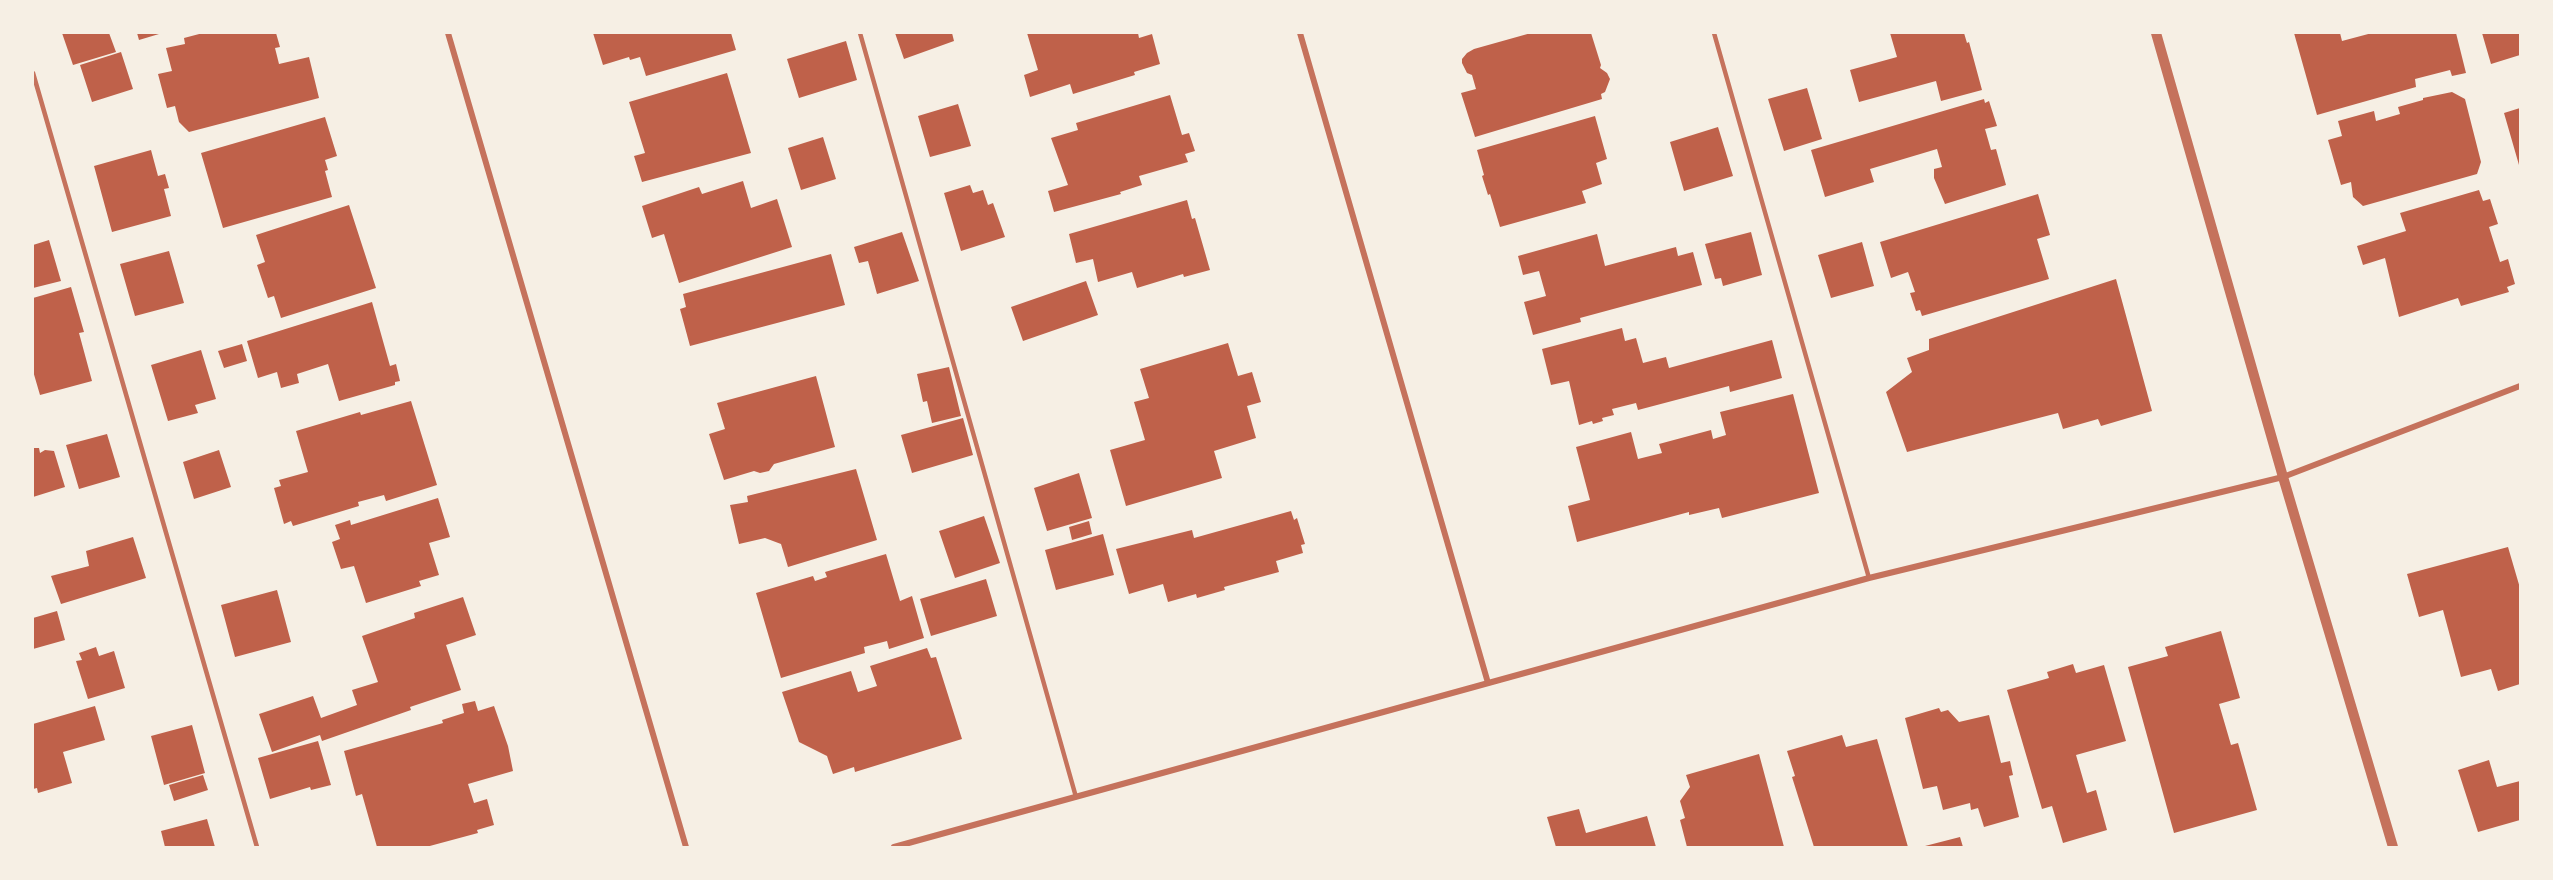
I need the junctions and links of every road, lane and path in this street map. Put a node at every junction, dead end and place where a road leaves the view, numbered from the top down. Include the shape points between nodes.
1 (448, 33) edge
2 (860, 33) edge
3 (1300, 33) edge
4 (1714, 33) edge
5 (2156, 33) edge
6 (33, 73) edge
7 (2520, 386) edge
8 (2283, 477) junction
9 (1869, 578) junction
10 (1488, 683) junction
11 (1077, 796) junction
12 (257, 847) edge
13 (686, 847) edge
14 (894, 847) edge
15 (2393, 847) edge

1 - 13 street
2 - 11 lane
3 - 10 street
4 - 9 lane
5 - 8 street
6 - 12 lane
7 - 8 street
8 - 9 street
8 - 15 street
9 - 10 street
10 - 11 street
11 - 14 street

